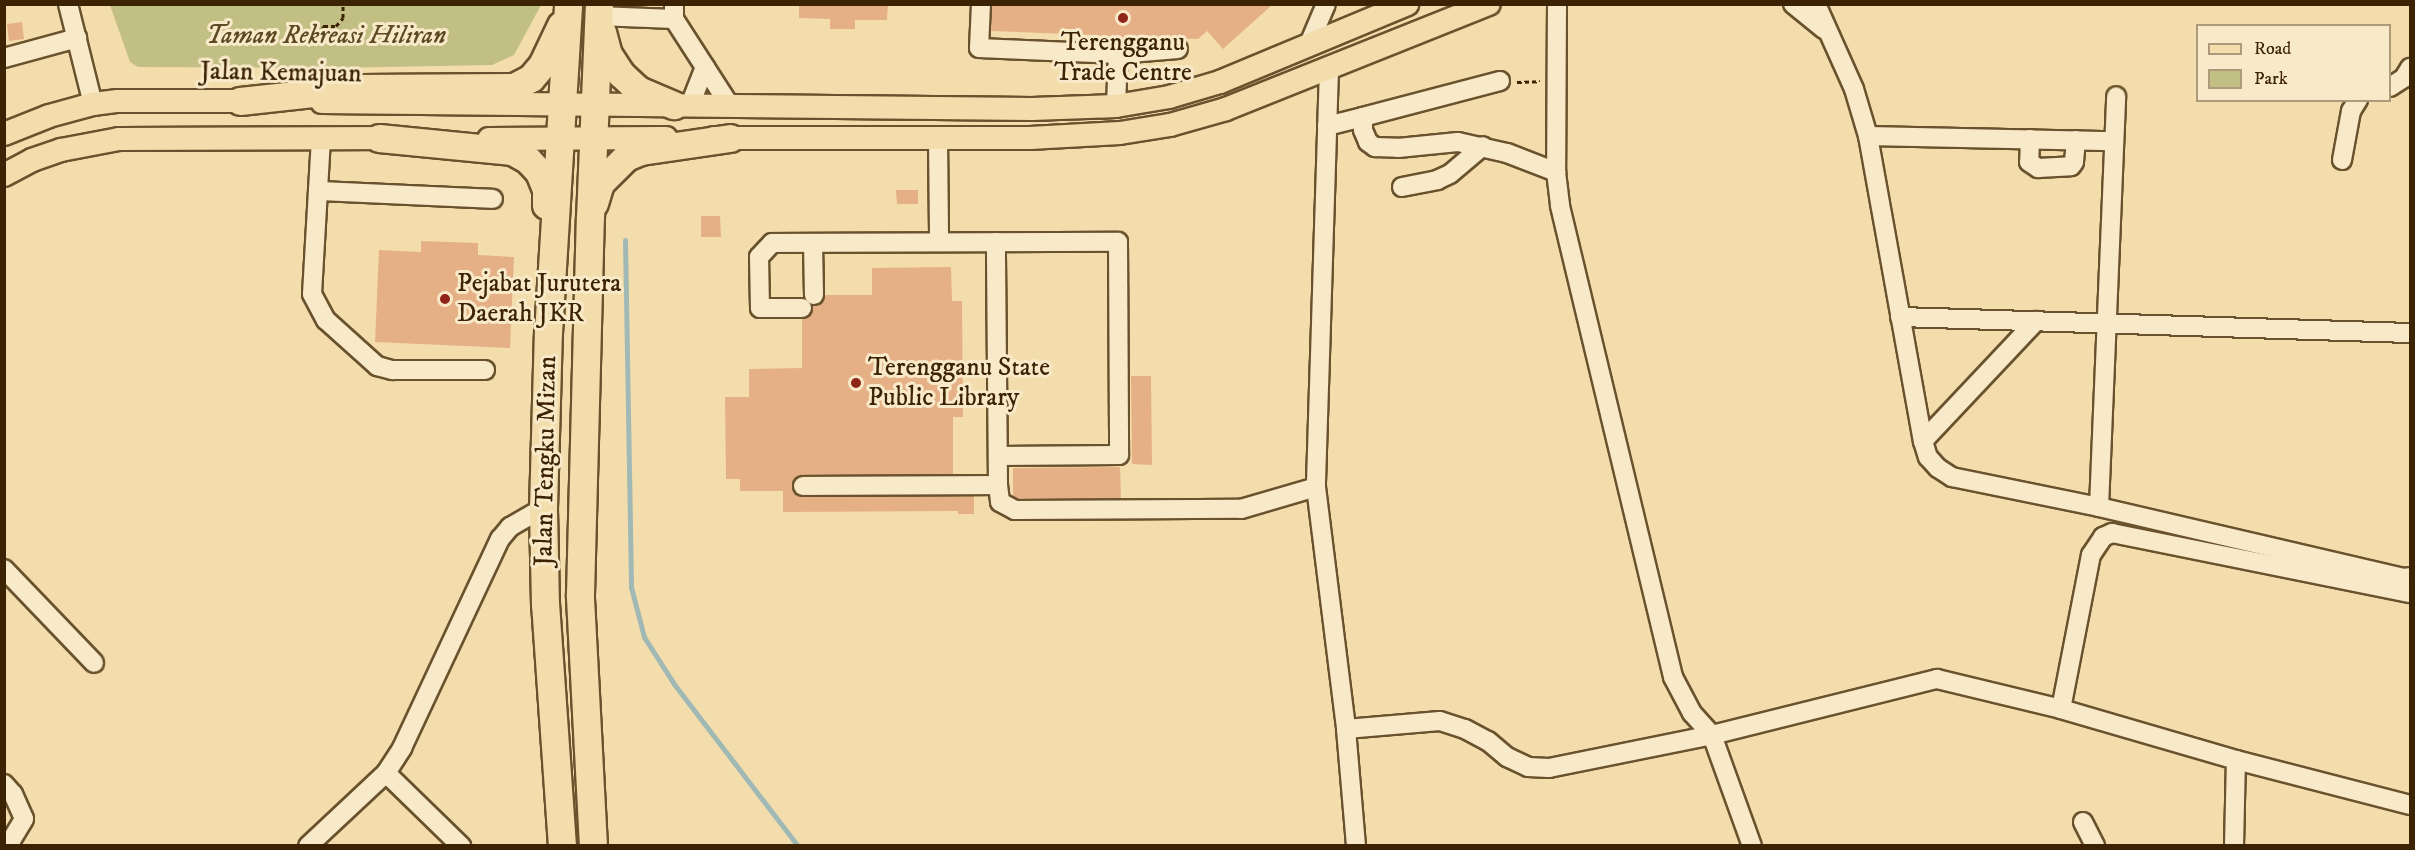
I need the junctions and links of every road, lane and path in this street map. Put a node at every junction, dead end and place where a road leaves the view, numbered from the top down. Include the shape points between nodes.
1 (68, 4) edge
2 (568, 4) edge
3 (981, 4) edge
4 (1326, 4) edge
5 (1407, 4) edge
6 (1489, 4) edge
7 (1557, 4) edge
8 (1793, 4) edge
9 (1815, 4) edge
10 (1832, 4) edge
11 (343, 6) edge
12 (598, 10) edge
13 (674, 12) edge
14 (323, 30) dead end
15 (1825, 30) junction
16 (77, 38) junction
17 (1309, 44) junction
18 (1178, 49) dead end
19 (1118, 54) junction
20 (4, 58) edge
21 (705, 67) junction
22 (2410, 68) edge
23 (1329, 69) junction
24 (1556, 79) junction
25 (1500, 81) joint
26 (2391, 86) edge
27 (2116, 96) dead end
28 (240, 101) junction
29 (2357, 102) edge
30 (93, 104) junction
31 (682, 105) junction
32 (562, 106) junction
33 (595, 106) junction
34 (730, 106) junction
35 (1116, 106) junction
36 (1363, 117) junction
37 (1327, 126) junction
38 (4, 134) edge
39 (1868, 136) junction
40 (321, 138) junction
41 (379, 138) junction
42 (730, 138) junction
43 (938, 138) junction
44 (560, 139) junction
45 (593, 139) junction
46 (2030, 139) junction
47 (2076, 140) junction
48 (2114, 141) junction
49 (1483, 146) junction
50 (2342, 160) dead end
51 (1556, 172) junction
52 (4, 175) edge
53 (1402, 187) dead end
54 (318, 191) junction
55 (493, 199) dead end
56 (590, 218) junction
57 (939, 242) junction
58 (996, 242) junction
59 (813, 243) junction
60 (1900, 316) junction
61 (2036, 321) junction
62 (2106, 324) junction
63 (548, 333) junction
64 (2410, 333) edge
65 (485, 370) dead end
66 (1923, 441) junction
67 (998, 456) junction
68 (998, 485) junction
69 (802, 486) dead end
70 (1316, 488) junction
71 (2099, 507) junction
72 (543, 508) junction
73 (4, 569) edge
74 (2410, 577) edge
75 (2410, 593) edge
76 (94, 663) dead end
77 (2061, 709) junction
78 (1347, 729) junction
79 (1712, 735) junction
80 (2236, 760) junction
81 (386, 773) junction
82 (4, 784) edge
83 (2410, 805) edge
84 (2083, 822) dead end
85 (4, 844) edge
86 (309, 846) edge
87 (461, 846) edge
88 (562, 846) edge
89 (593, 846) edge
90 (1356, 846) edge
91 (1752, 846) edge
92 (2094, 846) edge
93 (2234, 846) edge

1 - 16 street
2 - 28 highway via 542,65 531,78 514,87 360,88
2 - 32 highway, Jalan Tengku Mizan
3 - 19 street via 980,48
4 - 17 street
5 - 17 main road, Jalan Kemajuan
6 - 23 main road
7 - 24 street
8 - 15 street
9 - 15 street
10 - 15 street
11 - 14 path via 343,18 336,26 323,26
12 - 13 street
12 - 31 highway via 608,54 621,74 638,90
12 - 33 highway, Jalan Tengku Mizan
13 - 21 street
15 - 39 street via 1854,89
16 - 20 street
16 - 30 street
17 - 35 main road, Jalan Kemajuan via 1220,82 1169,97
18 - 19 street
19 - 35 street
21 - 31 street
21 - 34 street
22 - 26 street via 2404,78
23 - 37 street
23 - 43 main road via 1226,109 1170,125 1120,133
24 - 25 path
24 - 51 street
25 - 36 street
27 - 48 street
28 - 30 main road, Jalan Kemajuan
28 - 32 main road, Jalan Kemajuan
29 - 50 street via 2351,111
30 - 38 main road, Jalan Kemajuan
31 - 33 main road, Jalan Kemajuan
31 - 34 main road, Jalan Kemajuan
32 - 33 main road, Jalan Kemajuan
32 - 44 highway, Jalan Tengku Mizan
33 - 45 highway, Jalan Tengku Mizan
34 - 35 main road, Jalan Kemajuan
36 - 37 street
36 - 49 street via 1368,142 1376,147 1458,142
37 - 70 street
39 - 46 street
39 - 60 street
40 - 41 main road
40 - 52 main road via 119,139 62,150
40 - 54 street
41 - 44 main road
41 - 63 highway via 512,151 539,172 546,189
42 - 43 main road
42 - 45 main road
42 - 56 highway via 640,151 626,157 600,183
43 - 57 street
44 - 45 main road
44 - 63 highway, Jalan Tengku Mizan
45 - 56 highway, Jalan Tengku Mizan
46 - 47 street
46 - 47 street via 2029,162 2038,168 2071,166
47 - 48 street
48 - 62 street
49 - 51 street
49 - 53 street via 1450,174
51 - 79 street via 1560,206 1673,677 1692,712
54 - 55 street
54 - 65 street via 312,294 326,320 377,366
56 - 89 highway, Jalan Tengku Mizan via 580,594
57 - 58 street
57 - 59 street
58 - 67 street
58 - 67 street via 1118,242 1119,455
59 - 59 street via 772,243 759,257 760,308 808,301
60 - 61 street
60 - 66 street
61 - 62 street
61 - 66 street
62 - 64 street
62 - 71 street
63 - 72 highway, Jalan Tengku Mizan
66 - 71 street via 1928,457 1952,477
67 - 68 street
68 - 69 street
68 - 70 street via 1000,502 1015,510 1241,509
70 - 78 street
71 - 74 street
72 - 81 street via 510,527 500,539 402,748
72 - 88 highway, Jalan Tengku Mizan via 545,605
73 - 76 street
75 - 77 street via 2112,533 2103,537 2091,555
77 - 79 street via 1937,679
77 - 80 street
78 - 79 street via 1440,721 1488,741 1507,757 1528,767 1549,768
78 - 90 street
79 - 91 street
80 - 83 street
80 - 93 street
81 - 86 street
81 - 87 street
82 - 85 street via 24,819 12,839
84 - 92 street

